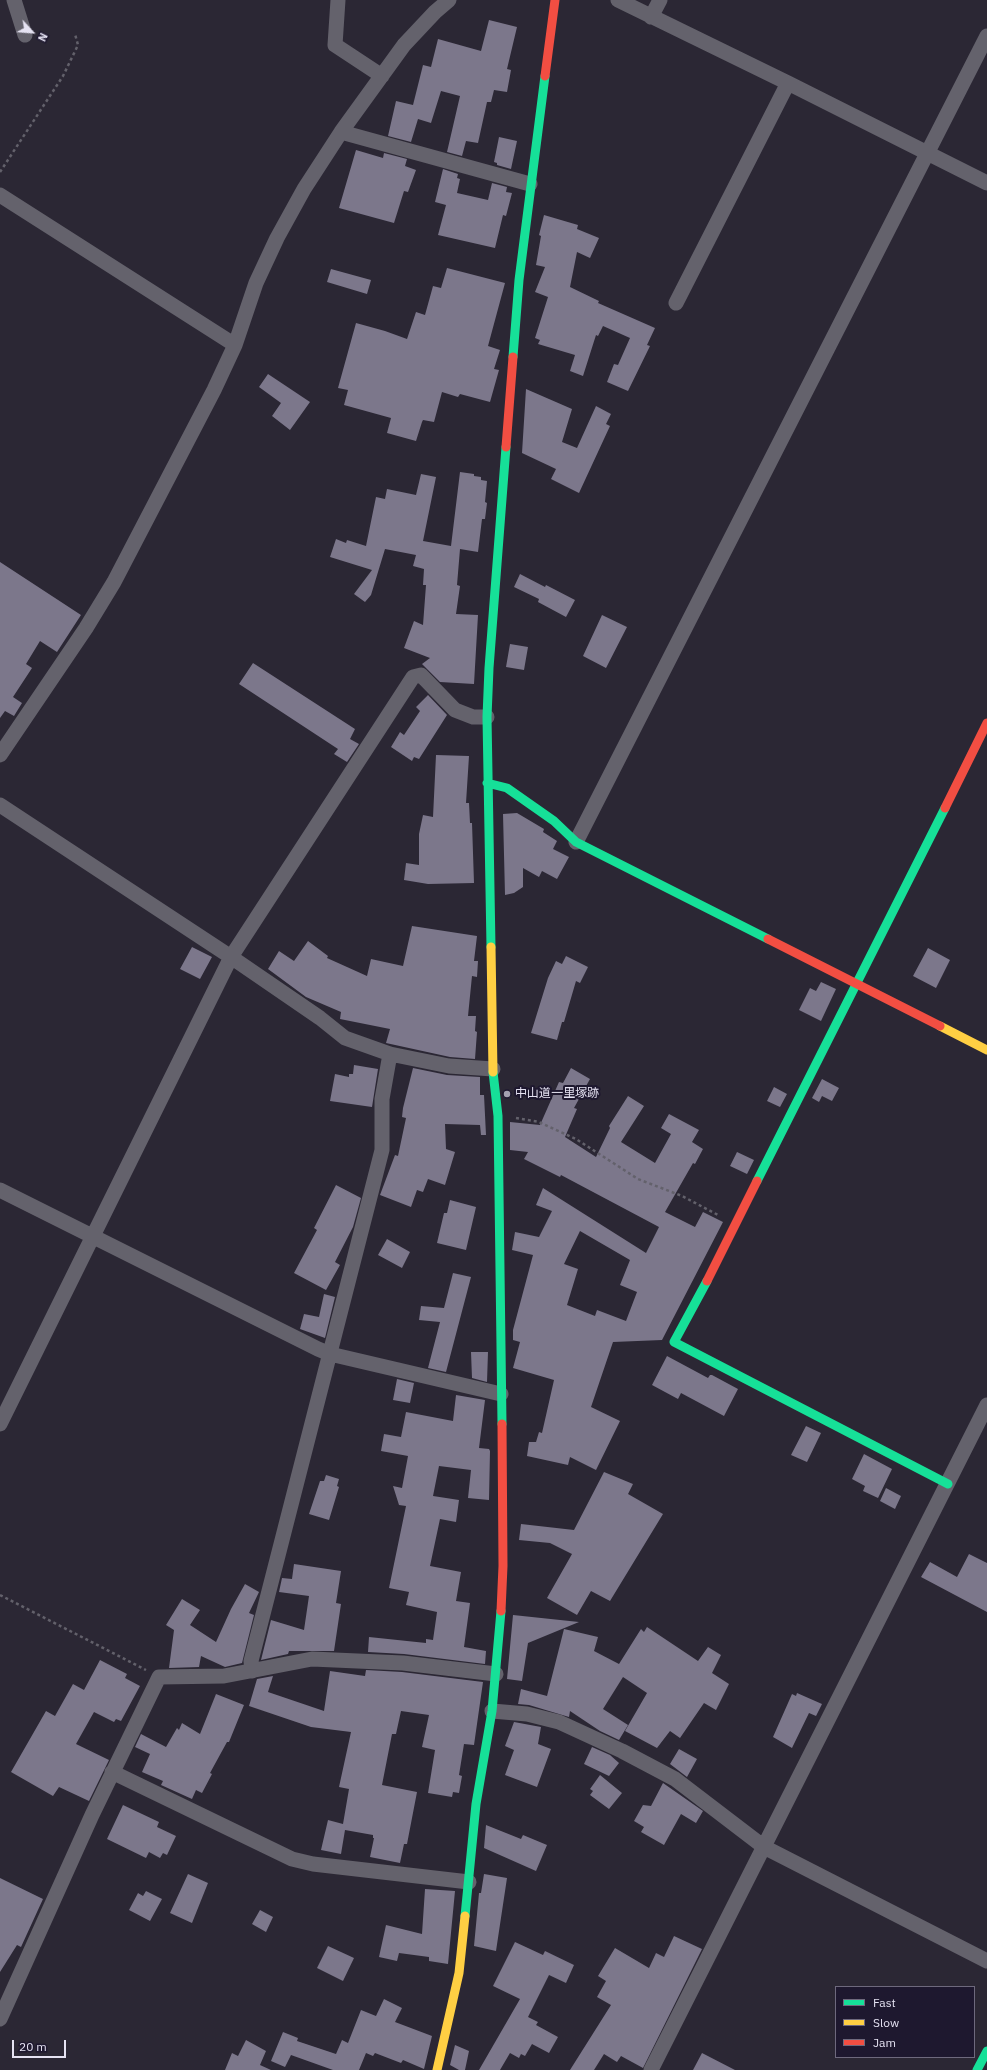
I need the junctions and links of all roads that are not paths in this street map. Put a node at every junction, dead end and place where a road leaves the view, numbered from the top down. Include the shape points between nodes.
1 (14, 0) edge
2 (338, 0) edge
3 (449, 0) edge
4 (555, 0) edge
5 (618, 0) edge
6 (660, 0) edge
7 (652, 17) junction
8 (25, 35) dead end
9 (987, 36) edge
10 (382, 76) junction
11 (788, 83) junction
12 (341, 132) junction
13 (926, 153) junction
14 (530, 184) junction
15 (987, 184) edge
16 (0, 195) edge
17 (676, 303) dead end
18 (235, 345) junction
19 (487, 717) junction
20 (987, 723) edge
21 (0, 755) edge
22 (487, 783) junction
23 (0, 805) edge
24 (576, 842) junction
25 (231, 957) junction
26 (855, 982) junction
27 (987, 1050) edge
28 (390, 1054) junction
29 (493, 1069) junction
30 (0, 1190) edge
31 (94, 1237) junction
32 (330, 1354) junction
33 (501, 1394) junction
34 (987, 1405) edge
35 (0, 1424) edge
36 (948, 1484) junction
37 (252, 1671) junction
38 (496, 1674) junction
39 (492, 1711) junction
40 (112, 1772) junction
41 (764, 1847) junction
42 (469, 1882) junction
43 (987, 1961) edge
44 (0, 2019) edge
45 (987, 2051) edge
46 (437, 2070) edge
47 (651, 2070) edge
48 (977, 2070) edge

1 - 8 street
2 - 10 street via 335,45
3 - 10 street via 404,45
4 - 14 street
5 - 7 street
6 - 7 street
7 - 11 street
9 - 13 street
10 - 12 street
11 - 13 street
11 - 17 street
12 - 14 street
12 - 18 street via 304,189 277,238 256,283
13 - 15 street
13 - 24 street
14 - 19 street via 509,398
16 - 18 street
18 - 21 street via 114,582
19 - 22 street
19 - 25 street via 473,717 455,710 420,675 413,677
20 - 26 street
22 - 24 street via 507,788 554,821
22 - 29 street
23 - 25 street
24 - 26 street
25 - 28 street via 345,1038
25 - 31 street
26 - 27 street
26 - 36 street via 674,1342
28 - 29 street via 449,1066
28 - 32 street via 382,1099 382,1150
29 - 33 street via 498,1116
30 - 31 street
31 - 32 street
31 - 35 street
32 - 33 street
32 - 37 street via 251,1661
33 - 38 street via 503,1566
34 - 36 street
36 - 41 street
37 - 38 street via 312,1660 403,1663
37 - 40 street via 224,1676 158,1677
38 - 39 street
39 - 41 street via 527,1714 559,1722 622,1751 675,1779
39 - 42 street via 476,1804
40 - 42 street via 292,1859 313,1864
40 - 44 street
41 - 43 street
41 - 47 street
42 - 46 street via 459,1973
45 - 48 street

